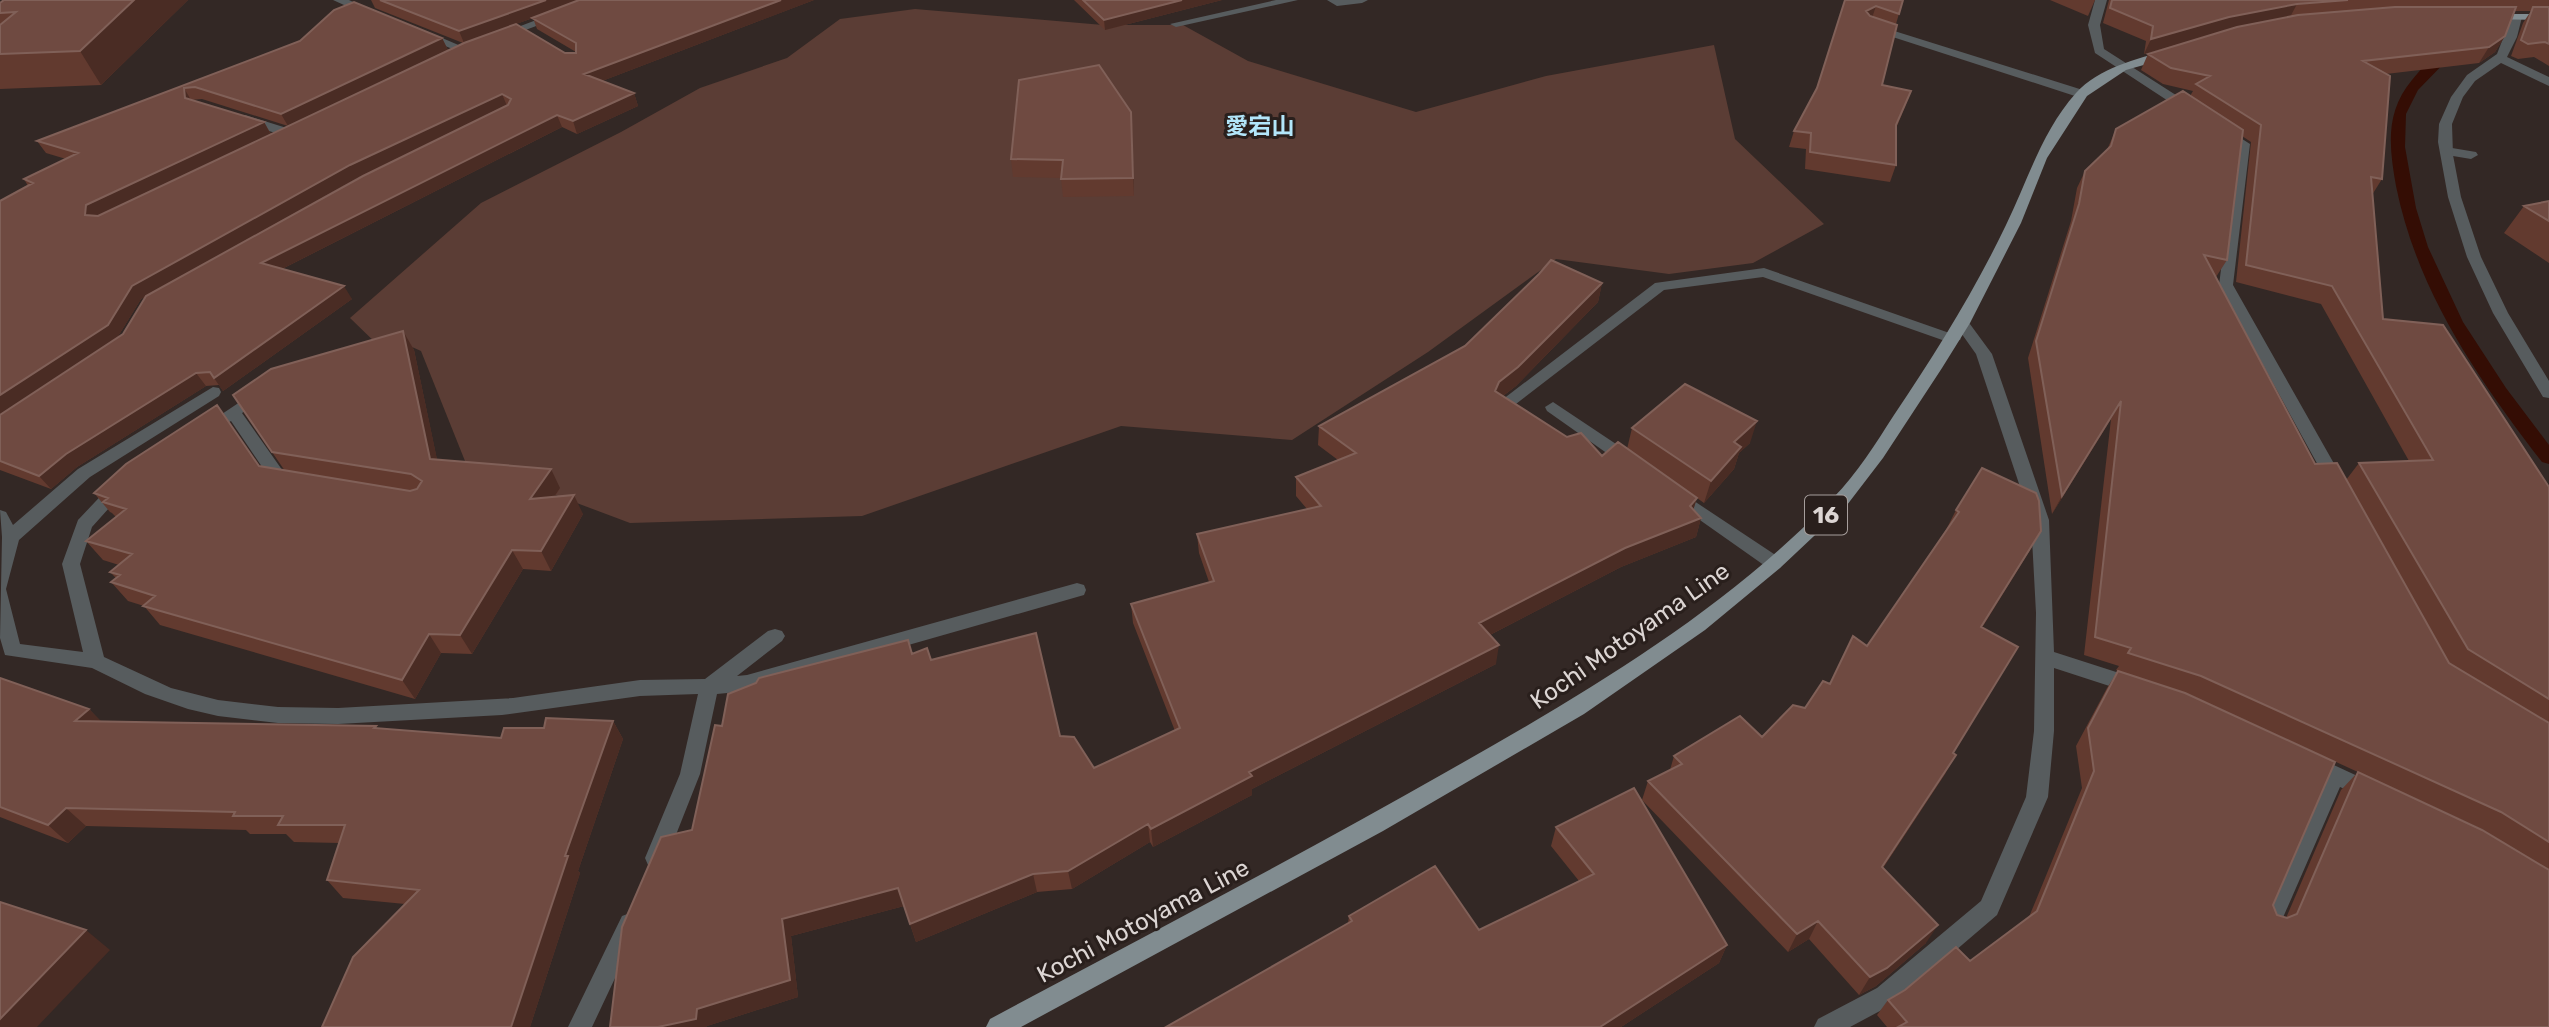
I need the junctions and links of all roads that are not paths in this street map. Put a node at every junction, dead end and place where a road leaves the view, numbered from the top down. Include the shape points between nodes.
1 (339, 0) edge
2 (600, 0) edge
3 (1292, 0) edge
4 (1333, 0) edge
5 (1362, 0) edge
6 (2101, 0) edge
7 (376, 16) edge
8 (2477, 17) edge
9 (2516, 17) junction
10 (2549, 17) edge
11 (1175, 24) dead end
12 (1870, 27) edge
13 (414, 30) edge
14 (2187, 48) edge
15 (2501, 58) junction
16 (2122, 67) junction
17 (2549, 82) edge
18 (2082, 94) junction
19 (236, 117) edge
20 (263, 145) edge
21 (2445, 151) junction
22 (2470, 155) dead end
23 (1957, 331) junction
24 (274, 384) edge
25 (213, 392) edge
26 (2549, 393) edge
27 (1506, 403) edge
28 (1553, 407) dead end
29 (233, 412) junction
30 (187, 442) edge
31 (129, 480) edge
32 (305, 483) edge
33 (2347, 504) edge
34 (0, 516) edge
35 (11, 537) junction
36 (1773, 563) junction
37 (0, 584) edge
38 (1077, 590) dead end
39 (0, 594) edge
40 (775, 636) dead end
41 (2045, 657) junction
42 (95, 661) junction
43 (709, 687) junction
44 (2156, 694) edge
45 (2287, 752) edge
46 (2335, 774) junction
47 (2385, 798) edge
48 (650, 875) edge
49 (640, 900) edge
50 (2270, 922) edge
51 (580, 1027) edge
52 (998, 1027) edge
53 (1826, 1027) edge

1 - 7 street
2 - 13 street via 527,31 470,48
3 - 11 street
4 - 5 street
6 - 16 street via 2094,10 2094,38 2099,51
8 - 9 main road
9 - 10 main road
9 - 15 street
12 - 18 street
14 - 16 main road, Kochi Motoyama Line / 16
15 - 17 street
15 - 21 street via 2470,79 2456,99 2446,120
16 - 18 main road, Kochi Motoyama Line / 16
16 - 33 street via 2244,144 2226,285
18 - 23 main road, Kochi Motoyama Line / 16 via 2040,158 2014,223
19 - 20 street via 294,130
21 - 22 street
21 - 26 street via 2472,255 2501,316
23 - 27 street via 1764,272 1660,286
23 - 36 main road, Kochi Motoyama Line / 16 via 1841,501
23 - 41 street via 1984,354 2039,520
24 - 29 street
25 - 35 street via 84,473
28 - 36 street
29 - 30 street
29 - 32 street via 279,479
31 - 42 street via 84,524 71,564
34 - 35 street
35 - 37 street
36 - 52 main road, Kochi Motoyama Line / 16 via 1698,625 1577,708 1374,824
38 - 43 street via 747,683
39 - 42 street via 12,650
40 - 43 street
41 - 44 street
41 - 53 street via 2045,731 2037,797 1989,908 1885,996
42 - 43 street via 187,701 291,717 522,706 676,684
43 - 48 street via 690,774
45 - 46 street
46 - 47 street
46 - 50 street
49 - 51 street

